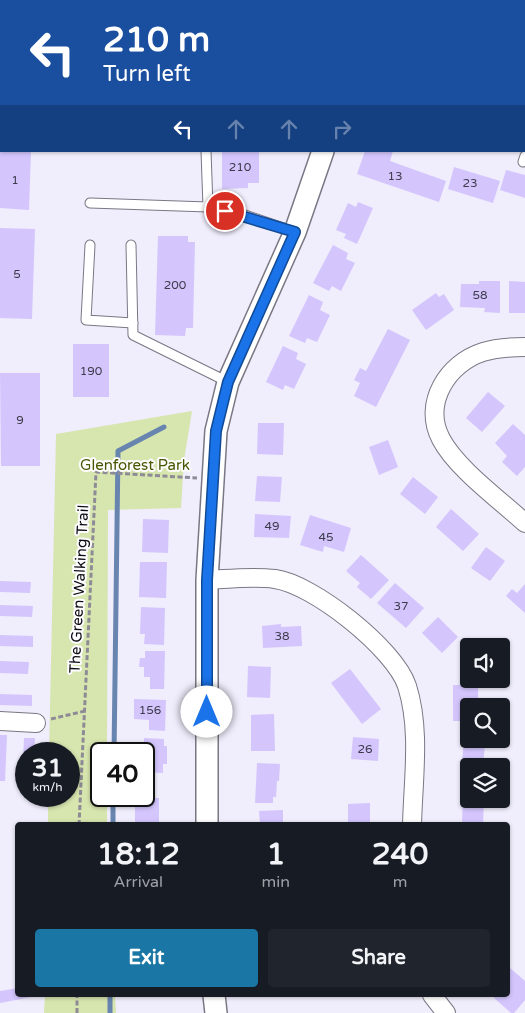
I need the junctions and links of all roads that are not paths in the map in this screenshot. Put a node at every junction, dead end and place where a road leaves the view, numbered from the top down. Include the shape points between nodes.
1 (206, 152) edge
2 (323, 152) edge
3 (90, 203) dead end
4 (208, 207) junction
5 (295, 232) junction
6 (90, 245) dead end
7 (131, 245) dead end
8 (133, 323) junction
9 (525, 347) edge
10 (228, 382) junction
11 (525, 523) edge
12 (207, 580) junction
13 (0, 721) edge
14 (36, 723) road end
15 (207, 822) edge
16 (412, 822) edge
17 (214, 997) edge
18 (434, 997) edge
19 (216, 1013) edge
20 (446, 1013) edge

1 - 4 lane
2 - 5 street
3 - 4 lane
4 - 5 lane via 242,214
5 - 10 street
6 - 8 lane via 86,320
7 - 8 lane
8 - 10 lane via 133,335
9 - 11 street via 484,351 464,360 448,375 436,397 434,419 441,439 458,461
10 - 12 street via 216,431
12 - 15 street
12 - 16 street via 276,579 308,591 351,620 392,660 407,684 415,722
13 - 14 street
17 - 19 street
18 - 20 street

